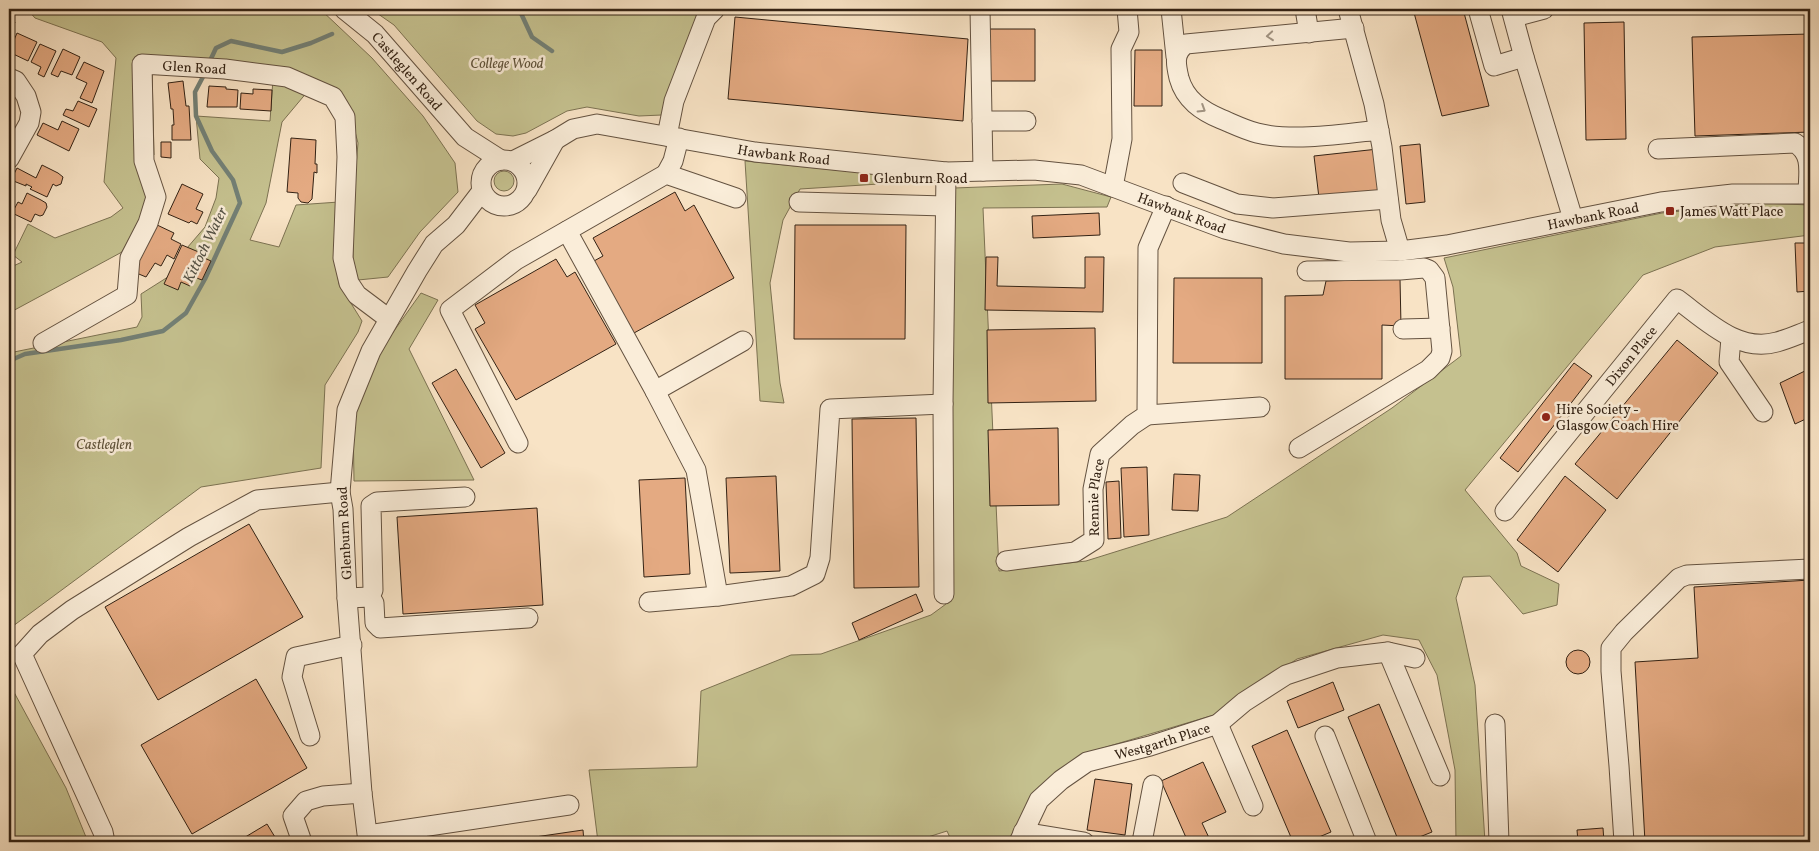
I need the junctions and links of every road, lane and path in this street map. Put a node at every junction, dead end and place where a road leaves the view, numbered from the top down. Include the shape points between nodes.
1 (344, 9) edge
2 (715, 9) edge
3 (980, 9) edge
4 (1127, 9) edge
5 (1171, 9) edge
6 (1305, 9) edge
7 (1348, 9) edge
8 (1478, 9) edge
9 (1544, 9) edge
10 (1512, 13) edge
11 (1354, 28) junction
12 (1310, 33) junction
13 (1176, 57) junction
14 (1524, 57) junction
15 (9, 78) edge
16 (982, 121) junction
17 (1026, 121) dead end
18 (1379, 130) junction
19 (465, 137) junction
20 (673, 137) junction
21 (556, 140) junction
22 (1658, 149) dead end
23 (9, 160) edge
24 (507, 160) junction
25 (983, 171) junction
26 (946, 172) junction
27 (666, 174) junction
28 (1183, 183) dead end
29 (482, 184) junction
30 (1114, 186) junction
31 (527, 190) junction
32 (1809, 194) edge
33 (736, 198) dead end
34 (1388, 199) junction
35 (799, 202) dead end
36 (503, 206) junction
37 (945, 206) junction
38 (1166, 206) junction
39 (1573, 219) junction
40 (456, 225) junction
41 (567, 231) junction
42 (1308, 247) junction
43 (1400, 251) junction
44 (389, 319) junction
45 (1440, 328) junction
46 (1403, 329) dead end
47 (1810, 330) edge
48 (1731, 338) junction
49 (743, 341) dead end
50 (43, 343) dead end
51 (655, 391) junction
52 (943, 404) junction
53 (1260, 407) dead end
54 (1763, 412) dead end
55 (1147, 415) junction
56 (518, 443) dead end
57 (1299, 448) dead end
58 (340, 492) junction
59 (465, 498) dead end
60 (1505, 511) dead end
61 (1006, 560) dead end
62 (1810, 569) edge
63 (944, 594) dead end
64 (718, 596) junction
65 (370, 597) junction
66 (347, 598) junction
67 (649, 602) dead end
68 (528, 618) dead end
69 (352, 645) junction
70 (1388, 652) junction
71 (1416, 658) dead end
72 (1218, 724) junction
73 (1495, 724) dead end
74 (310, 736) dead end
75 (1325, 736) dead end
76 (1440, 776) dead end
77 (1154, 785) dead end
78 (362, 793) junction
79 (569, 805) dead end
80 (1254, 806) dead end
81 (422, 835) edge
82 (1021, 837) edge
83 (368, 839) edge
84 (105, 842) edge
85 (302, 842) edge
86 (1084, 842) edge
87 (1142, 842) edge
88 (1367, 842) edge
89 (1499, 842) edge
90 (1624, 842) edge

1 - 19 street, Castleglen Road via 375,34
2 - 20 street via 706,18 674,101
3 - 16 street
4 - 30 street via 1128,32 1121,49 1122,139
5 - 13 street
6 - 12 street
7 - 11 street
8 - 14 street via 1494,66
9 - 10 street
10 - 14 street
11 - 12 street
11 - 18 street
12 -> 13 street via 1186,44
13 -> 18 street via 1180,84 1195,105 1235,125 1258,133 1282,136
14 - 39 street
15 - 23 street via 16,80 31,112 29,124
16 - 17 street
16 - 25 street
18 - 34 street
19 - 24 street, Castleglen Road
19 - 29 street, Castleglen Road
20 - 21 street, Hawbank Road via 597,124 573,129
20 - 26 street, Hawbank Road via 755,152
20 - 27 street via 673,161
21 - 24 street, Hawbank Road
21 - 31 street
22 - 32 street via 1795,143 1804,148 1808,157
24 - 29 street via 488,166
24 - 31 street via 522,168 528,179
25 - 26 street, Hawbank Road
25 - 30 street, Hawbank Road via 1034,170 1081,175
26 - 37 street
27 - 33 street
27 - 41 street
28 - 34 street via 1237,204 1273,208
29 - 36 street via 490,202
29 - 40 street, Glenburn Road
30 - 38 street, Hawbank Road
31 - 36 street via 513,205
32 - 39 street, Hawbank Road via 1733,194 1661,202
34 - 43 street
35 - 37 street
36 - 40 street, Glenburn Road
37 - 52 street
38 - 42 street, Hawbank Road via 1225,229
38 - 55 street via 1148,248
39 - 43 street, Hawbank Road via 1447,245
40 - 44 street, Glenburn Road via 434,244
41 - 51 street
41 - 56 street via 516,260 450,310
42 - 43 street, Hawbank Road via 1349,252
42 - 45 street via 1307,277 1430,270 1435,278
44 - 50 street, Glen Road via 357,295 349,283 343,258 346,117 332,97 286,77 142,64 144,161 156,197 148,223 130,258 127,295
44 - 58 street, Glenburn Road via 371,350 347,410
45 - 46 street
45 - 57 street via 1442,351 1440,358 1428,370
47 - 48 street, Dixon Place via 1768,344 1752,345
48 - 54 street via 1729,362
48 - 60 street, Dixon Place via 1677,299
49 - 51 street
51 - 64 street via 696,470
52 - 63 street
52 - 64 street via 830,410 820,558 816,574 790,586
53 - 55 street
55 - 61 street, Rennie Place via 1100,454 1093,489 1094,540 1075,552
58 - 66 street, Glenburn Road
58 - 84 street via 257,500 189,537 72,610 40,634 22,654
59 - 65 street via 377,502 371,506 373,590
62 - 90 street via 1679,578 1611,648 1610,671
64 - 67 street
65 - 66 street
65 - 68 street via 380,628
66 - 69 street, Glenburn Road
69 - 74 street via 296,657 292,677
69 - 78 street, Glenburn Road
70 - 71 street, Westgarth Place
70 - 72 street, Westgarth Place via 1337,658 1286,675 1244,702
70 - 76 street via 1434,743
72 - 80 street
72 - 82 street, Westgarth Place via 1087,762 1039,800
73 - 89 street
75 - 88 street
77 - 87 street
78 - 83 street, Glenburn Road
78 - 85 street via 306,801 293,816
79 - 81 street
81 - 83 street
82 - 86 street

